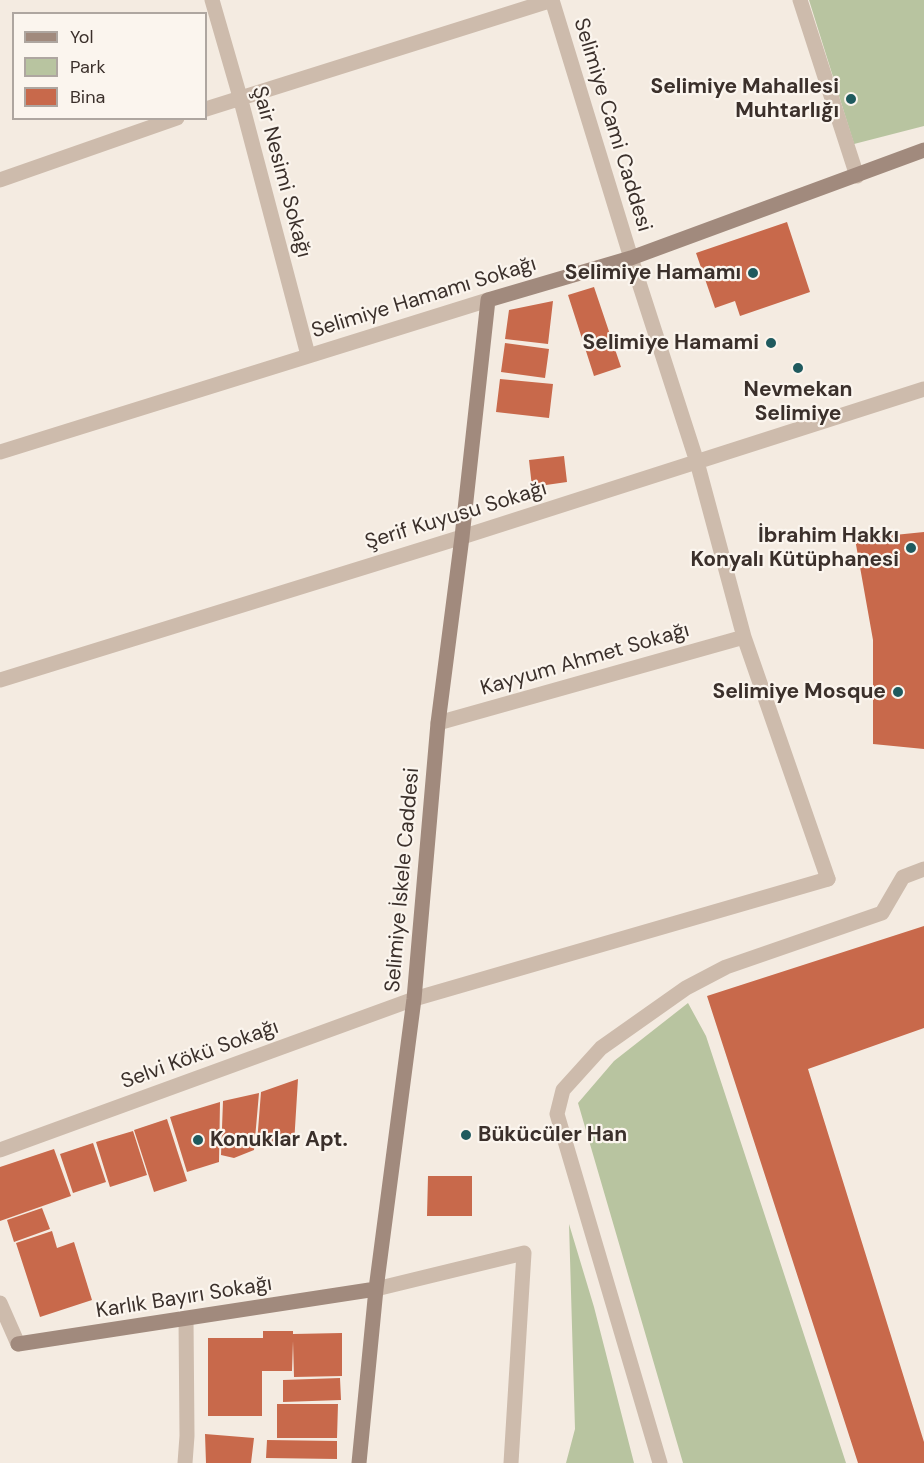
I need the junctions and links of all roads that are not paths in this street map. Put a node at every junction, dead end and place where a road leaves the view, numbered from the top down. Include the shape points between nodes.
1 (212, 0) edge
2 (552, 0) edge
3 (800, 0) edge
4 (240, 97) junction
5 (207, 109) edge
6 (171, 120) edge
7 (924, 150) edge
8 (857, 176) junction
9 (0, 180) edge
10 (631, 258) junction
11 (488, 300) junction
12 (308, 355) junction
13 (924, 389) edge
14 (0, 452) edge
15 (697, 462) junction
16 (462, 537) junction
17 (744, 637) junction
18 (0, 680) edge
19 (438, 723) junction
20 (924, 869) edge
21 (828, 879) joint
22 (414, 999) junction
23 (0, 1150) edge
24 (376, 1289) junction
25 (0, 1303) edge
26 (186, 1318) junction
27 (0, 1335) edge
28 (18, 1344) junction
29 (185, 1463) edge
30 (359, 1463) edge
31 (511, 1463) edge
32 (660, 1463) edge

1 - 4 street, Şair Nesimi Sokağı
2 - 4 street
2 - 10 street, Selimiye Cami Caddesi
3 - 8 street
4 - 5 street
4 - 12 street, Şair Nesimi Sokağı
6 - 9 street
7 - 8 street, Selimiye Hamamı Sokağı
8 - 10 street, Selimiye Hamamı Sokağı
10 - 11 street, Selimiye Hamamı Sokağı
10 - 15 street, Selimiye Cami Caddesi
11 - 12 street, Selimiye Hamamı Sokağı
11 - 16 street, Selimiye İskele Caddesi
12 - 14 street, Selimiye Hamamı Sokağı
13 - 15 street, Şerif Kuyusu Sokağı
15 - 16 street, Şerif Kuyusu Sokağı
15 - 17 street, Selimiye Cami Caddesi
16 - 18 street, Şerif Kuyusu Sokağı
16 - 19 street, Selimiye İskele Caddesi
17 - 19 street, Kayyum Ahmet Sokağı
17 - 21 street, Selimiye Cami Caddesi
19 - 22 street, Selimiye İskele Caddesi
20 - 32 street via 903,876 882,914 726,967 686,988 601,1048 563,1090 557,1114
21 - 22 street, Selvi Kökü Sokağı
22 - 23 street, Selvi Kökü Sokağı
22 - 24 street, Selimiye İskele Caddesi
24 - 26 street, Karlık Bayırı Sokağı
24 - 30 street, Selimiye İskele Caddesi
24 - 31 street via 524,1252
25 - 28 street
26 - 28 street, Karlık Bayırı Sokağı
26 - 29 street
27 - 28 street

